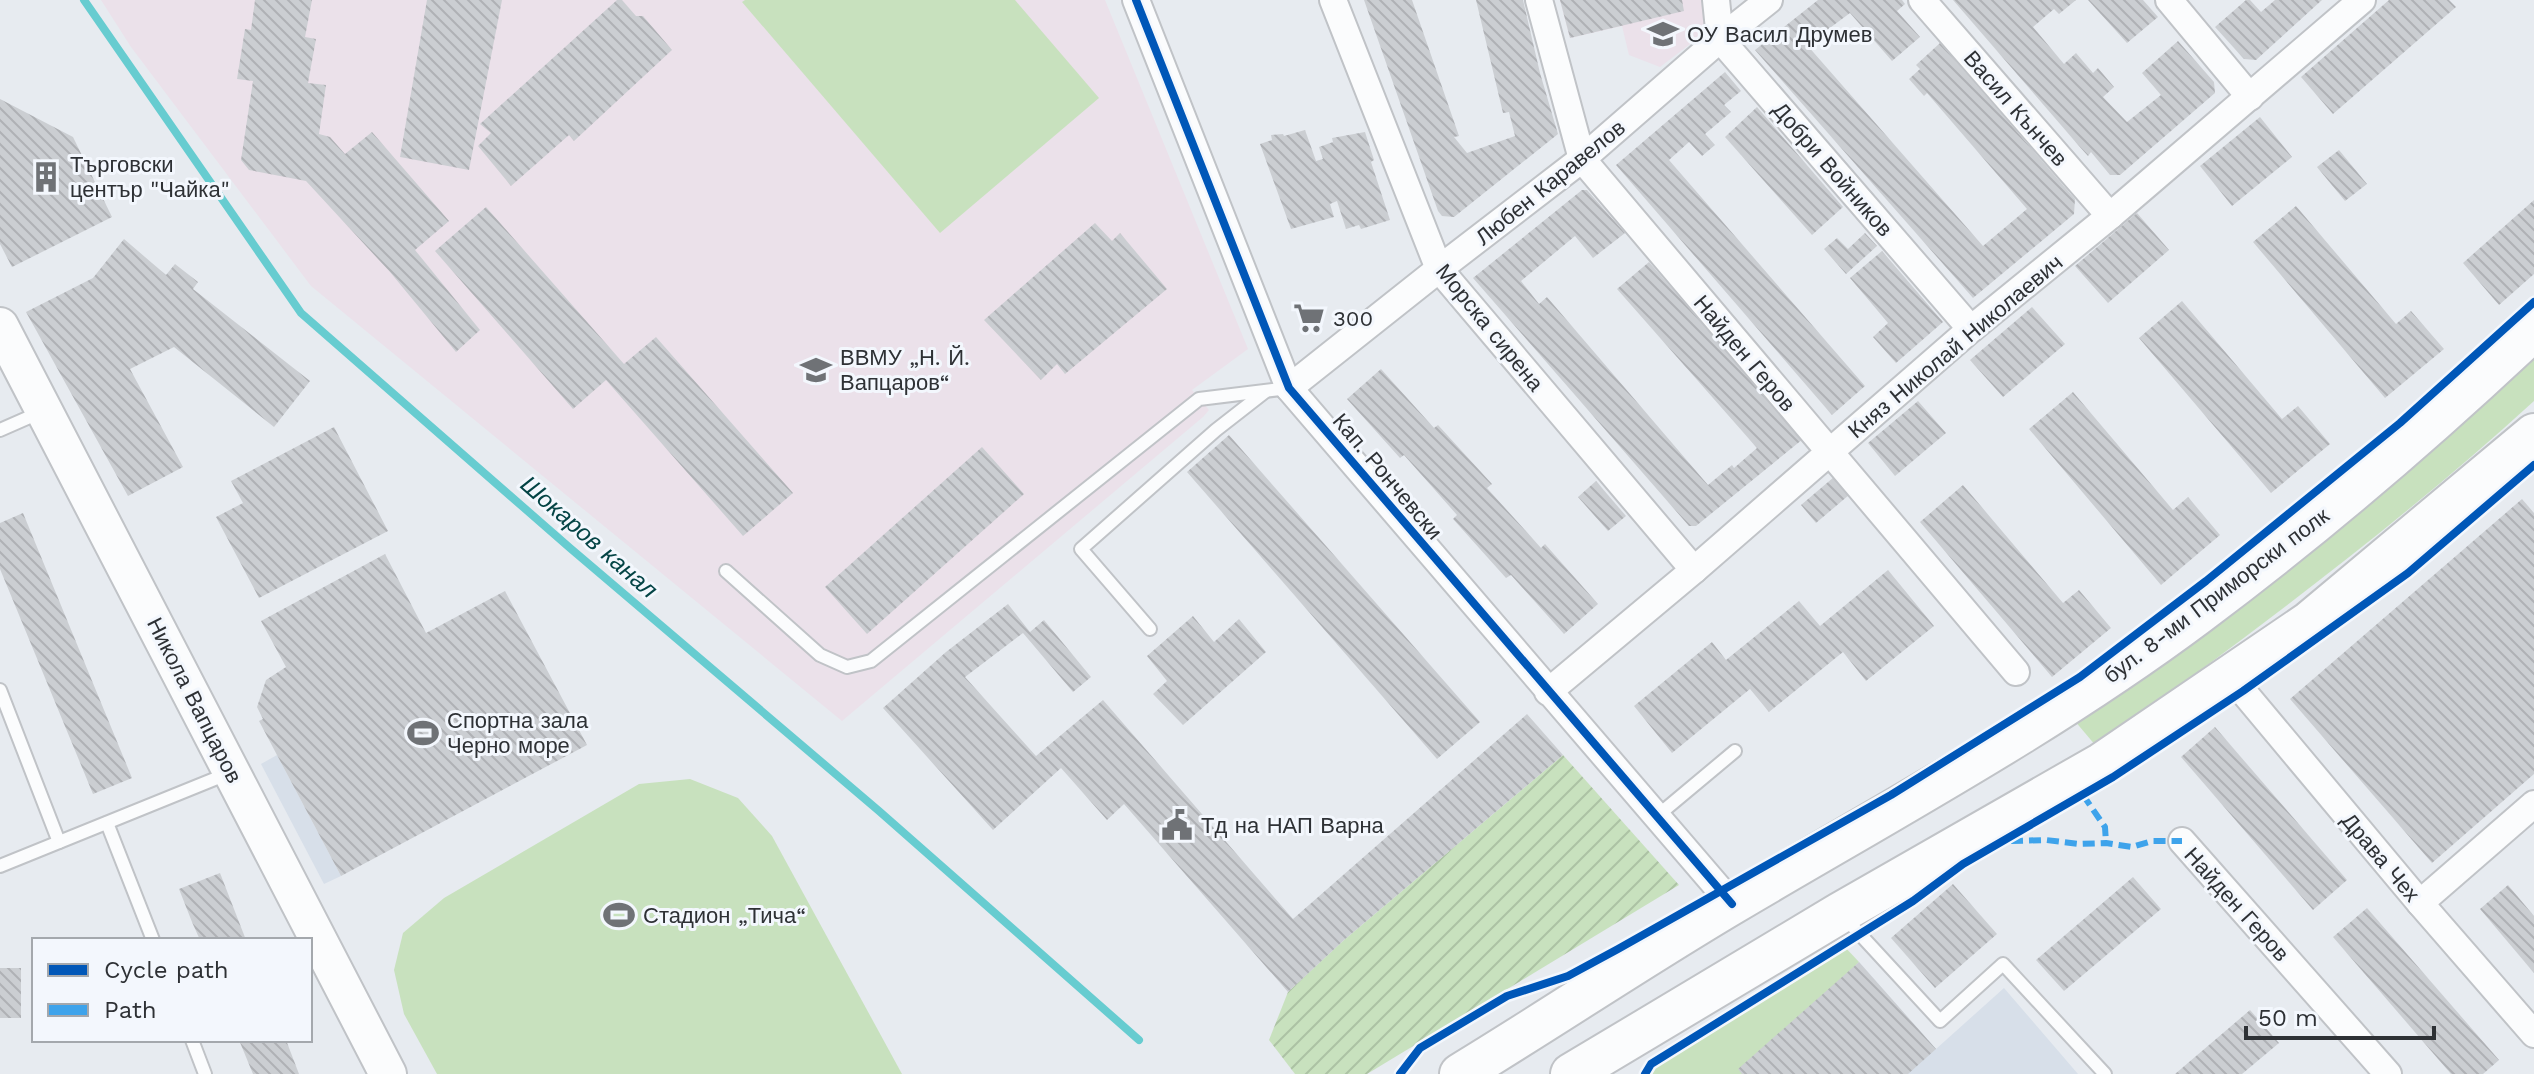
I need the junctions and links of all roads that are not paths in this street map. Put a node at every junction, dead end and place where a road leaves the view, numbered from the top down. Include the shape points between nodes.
1 (1136, 0) edge
2 (1333, 0) edge
3 (1539, 0) edge
4 (1716, 0) edge
5 (1769, 0) edge
6 (1922, 0) edge
7 (2169, 0) edge
8 (2362, 0) edge
9 (1720, 39) junction
10 (2250, 97) junction
11 (1582, 159) junction
12 (2110, 216) junction
13 (1439, 269) junction
14 (0, 326) edge
15 (1971, 329) junction
16 (2534, 330) edge
17 (1279, 389) junction
18 (44, 411) junction
19 (0, 430) edge
20 (2534, 434) edge
21 (1829, 453) junction
22 (1694, 570) junction
23 (726, 571) dead end
24 (1150, 629) dead end
25 (2016, 672) dead end
26 (2231, 677) junction
27 (0, 690) edge
28 (1548, 692) junction
29 (1735, 751) dead end
30 (232, 772) junction
31 (2534, 804) edge
32 (1656, 817) junction
33 (107, 823) junction
34 (2182, 841) dead end
35 (59, 842) junction
36 (0, 866) edge
37 (2420, 903) junction
38 (1732, 904) junction
39 (1840, 913) junction
40 (152, 938) edge
41 (2534, 1034) edge
42 (193, 1042) edge
43 (205, 1074) edge
44 (388, 1074) edge
45 (1460, 1074) edge
46 (1571, 1074) edge
47 (2105, 1074) edge
48 (2388, 1074) edge

1 - 17 street, Кап. Рончевски
2 - 13 street, Морска сирена
3 - 11 street, Найден Геров
4 - 9 street
5 - 9 street, Любен Каравелов
6 - 12 street, Васил Кънчев
7 - 10 street
8 - 10 street, Княз Николай Николаевич
9 - 11 street, Любен Каравелов
9 - 15 street, Добри Войников
10 - 12 street, Княз Николай Николаевич
11 - 13 street, Любен Каравелов
11 - 21 street, Найден Геров
12 - 15 street, Княз Николай Николаевич
13 - 17 street, Любен Каравелов
13 - 22 street, Морска сирена
14 - 18 street, Никола Вапцаров
15 - 21 street, Княз Николай Николаевич
16 - 38 main road, бул. 8-ми Приморски полк via 2456,404 2197,615 1957,774
17 - 23 lane via 1199,399 871,661 847,667 820,655
17 - 24 lane via 1216,430 1081,549
17 - 28 street, Кап. Рончевски
18 - 19 lane
18 - 30 street, Никола Вапцаров
20 - 26 main road via 2309,622
21 - 22 street, Княз Николай Николаевич
21 - 25 street, Найден Геров
22 - 28 street, Княз Николай Николаевич
26 - 37 street, Драва Чех
26 - 39 main road via 2102,763
27 - 35 lane
28 - 32 street, Кап. Рончевски
29 - 32 lane
30 - 33 lane
30 - 44 street, Никола Вапцаров
31 - 37 street
32 - 38 street, Кап. Рончевски
33 - 35 lane
33 - 40 lane
34 - 48 street, Найден Геров
35 - 36 lane
37 - 41 street, Драва Чех
38 - 45 main road, бул. 8-ми Приморски полк
39 - 46 main road
39 - 47 lane via 1940,1021 2003,964
42 - 43 lane

